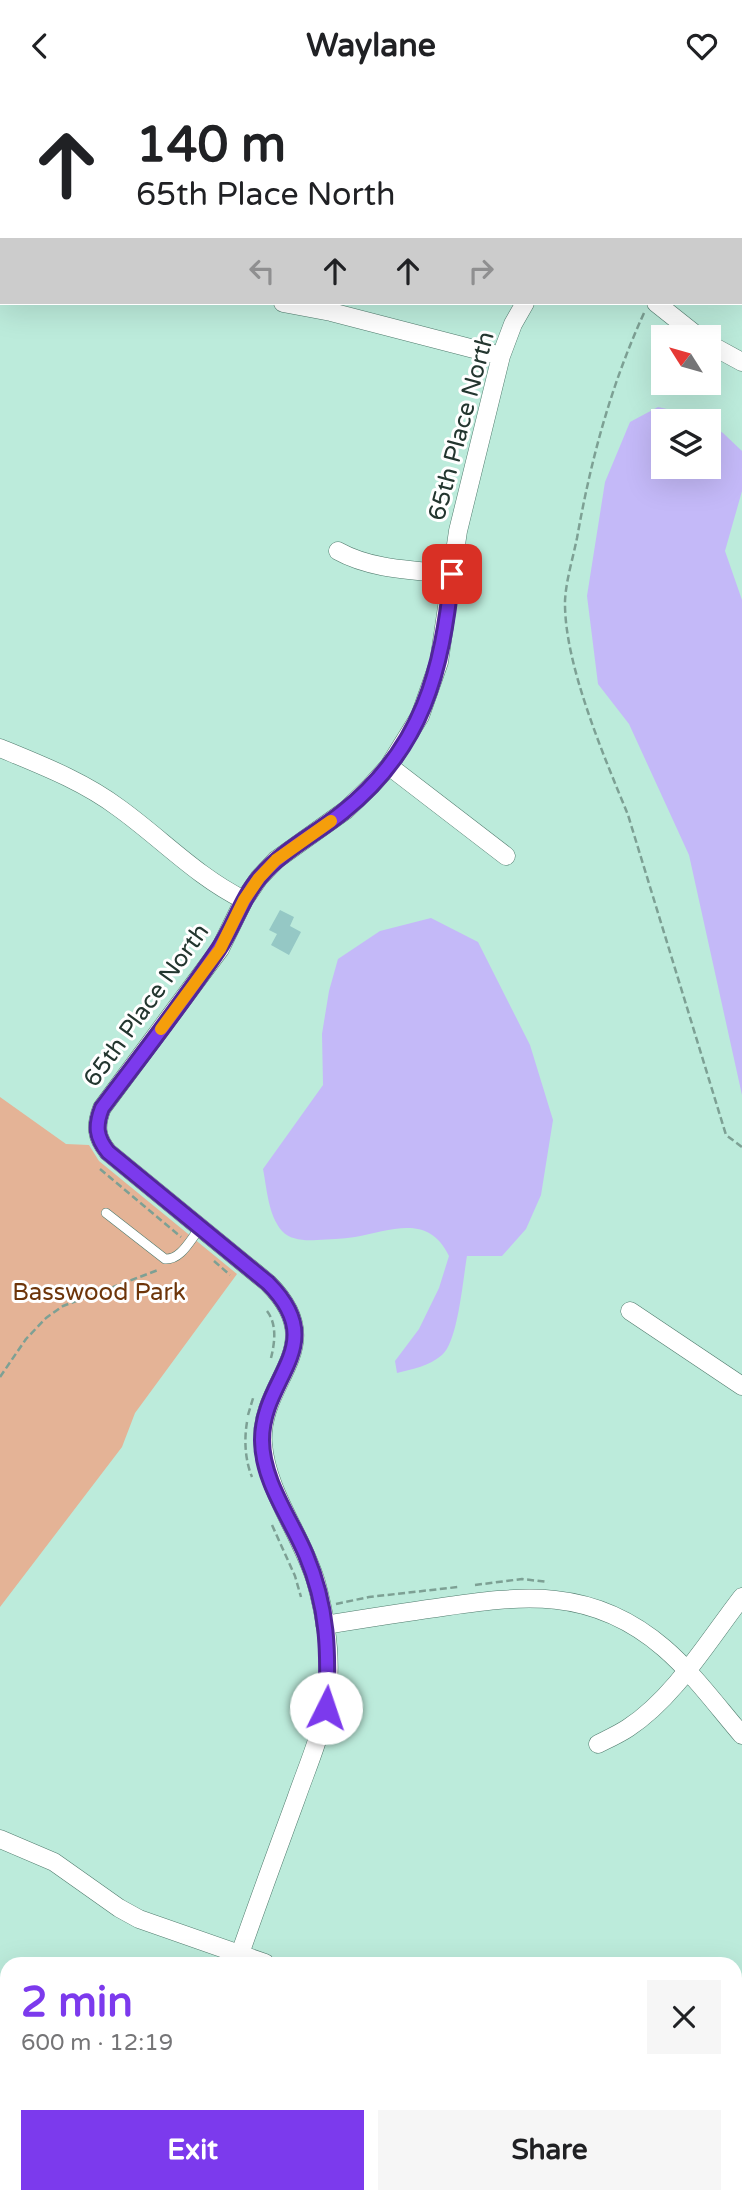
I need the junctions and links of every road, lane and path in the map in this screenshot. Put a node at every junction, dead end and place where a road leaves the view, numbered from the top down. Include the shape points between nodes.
1 (294, 305) edge
2 (524, 305) edge
3 (650, 308) edge
4 (678, 325) edge
5 (721, 351) edge
6 (501, 356) junction
7 (742, 362) edge
8 (338, 551) dead end
9 (452, 574) junction
10 (0, 748) edge
11 (389, 766) junction
12 (506, 856) dead end
13 (244, 900) junction
14 (742, 1147) edge
15 (99, 1166) dead end
16 (106, 1213) dead end
17 (194, 1235) junction
18 (165, 1271) dead end
19 (236, 1280) dead end
20 (263, 1305) dead end
21 (630, 1311) dead end
22 (269, 1366) dead end
23 (0, 1377) edge
24 (742, 1385) edge
25 (254, 1395) dead end
26 (252, 1479) dead end
27 (270, 1522) dead end
28 (559, 1583) dead end
29 (742, 1597) edge
30 (302, 1598) dead end
31 (321, 1607) junction
32 (325, 1625) junction
33 (686, 1670) junction
34 (742, 1735) edge
35 (598, 1744) dead end
36 (0, 1839) edge
37 (240, 1954) junction
38 (248, 1957) edge

1 - 6 street
2 - 6 street, 65th Place North
3 - 4 street
3 - 14 path via 622,361 588,476 565,600 572,657 628,815 726,1135
5 - 7 street
6 - 9 street, 65th Place North
8 - 9 street via 370,564
9 - 11 street, 65th Place North via 445,637 429,693
10 - 13 street via 91,789 206,879
11 - 12 street
11 - 13 street, 65th Place North via 346,810 276,860
13 - 17 street, 65th Place North via 220,949 102,1108 96,1131 108,1152
15 - 17 path
16 - 17 lane via 165,1259 179,1255
17 - 19 path via 201,1248
17 - 31 street, 65th Place North via 268,1283 287,1306 295,1330 293,1350 265,1419 262,1441 270,1477 316,1581
18 - 23 path via 157,1270 64,1305 26,1339
20 - 22 path via 271,1316 276,1342
21 - 24 street
25 - 26 path via 244,1438
27 - 30 path
28 - 31 path via 522,1579
29 - 33 street
31 - 32 street, 65th Place North
32 - 33 street via 498,1598 569,1600 635,1627
32 - 37 street, 65th Place North via 329,1657 326,1708
33 - 34 street
33 - 35 street via 659,1702 628,1728
36 - 37 street via 54,1862 139,1919
37 - 38 street

